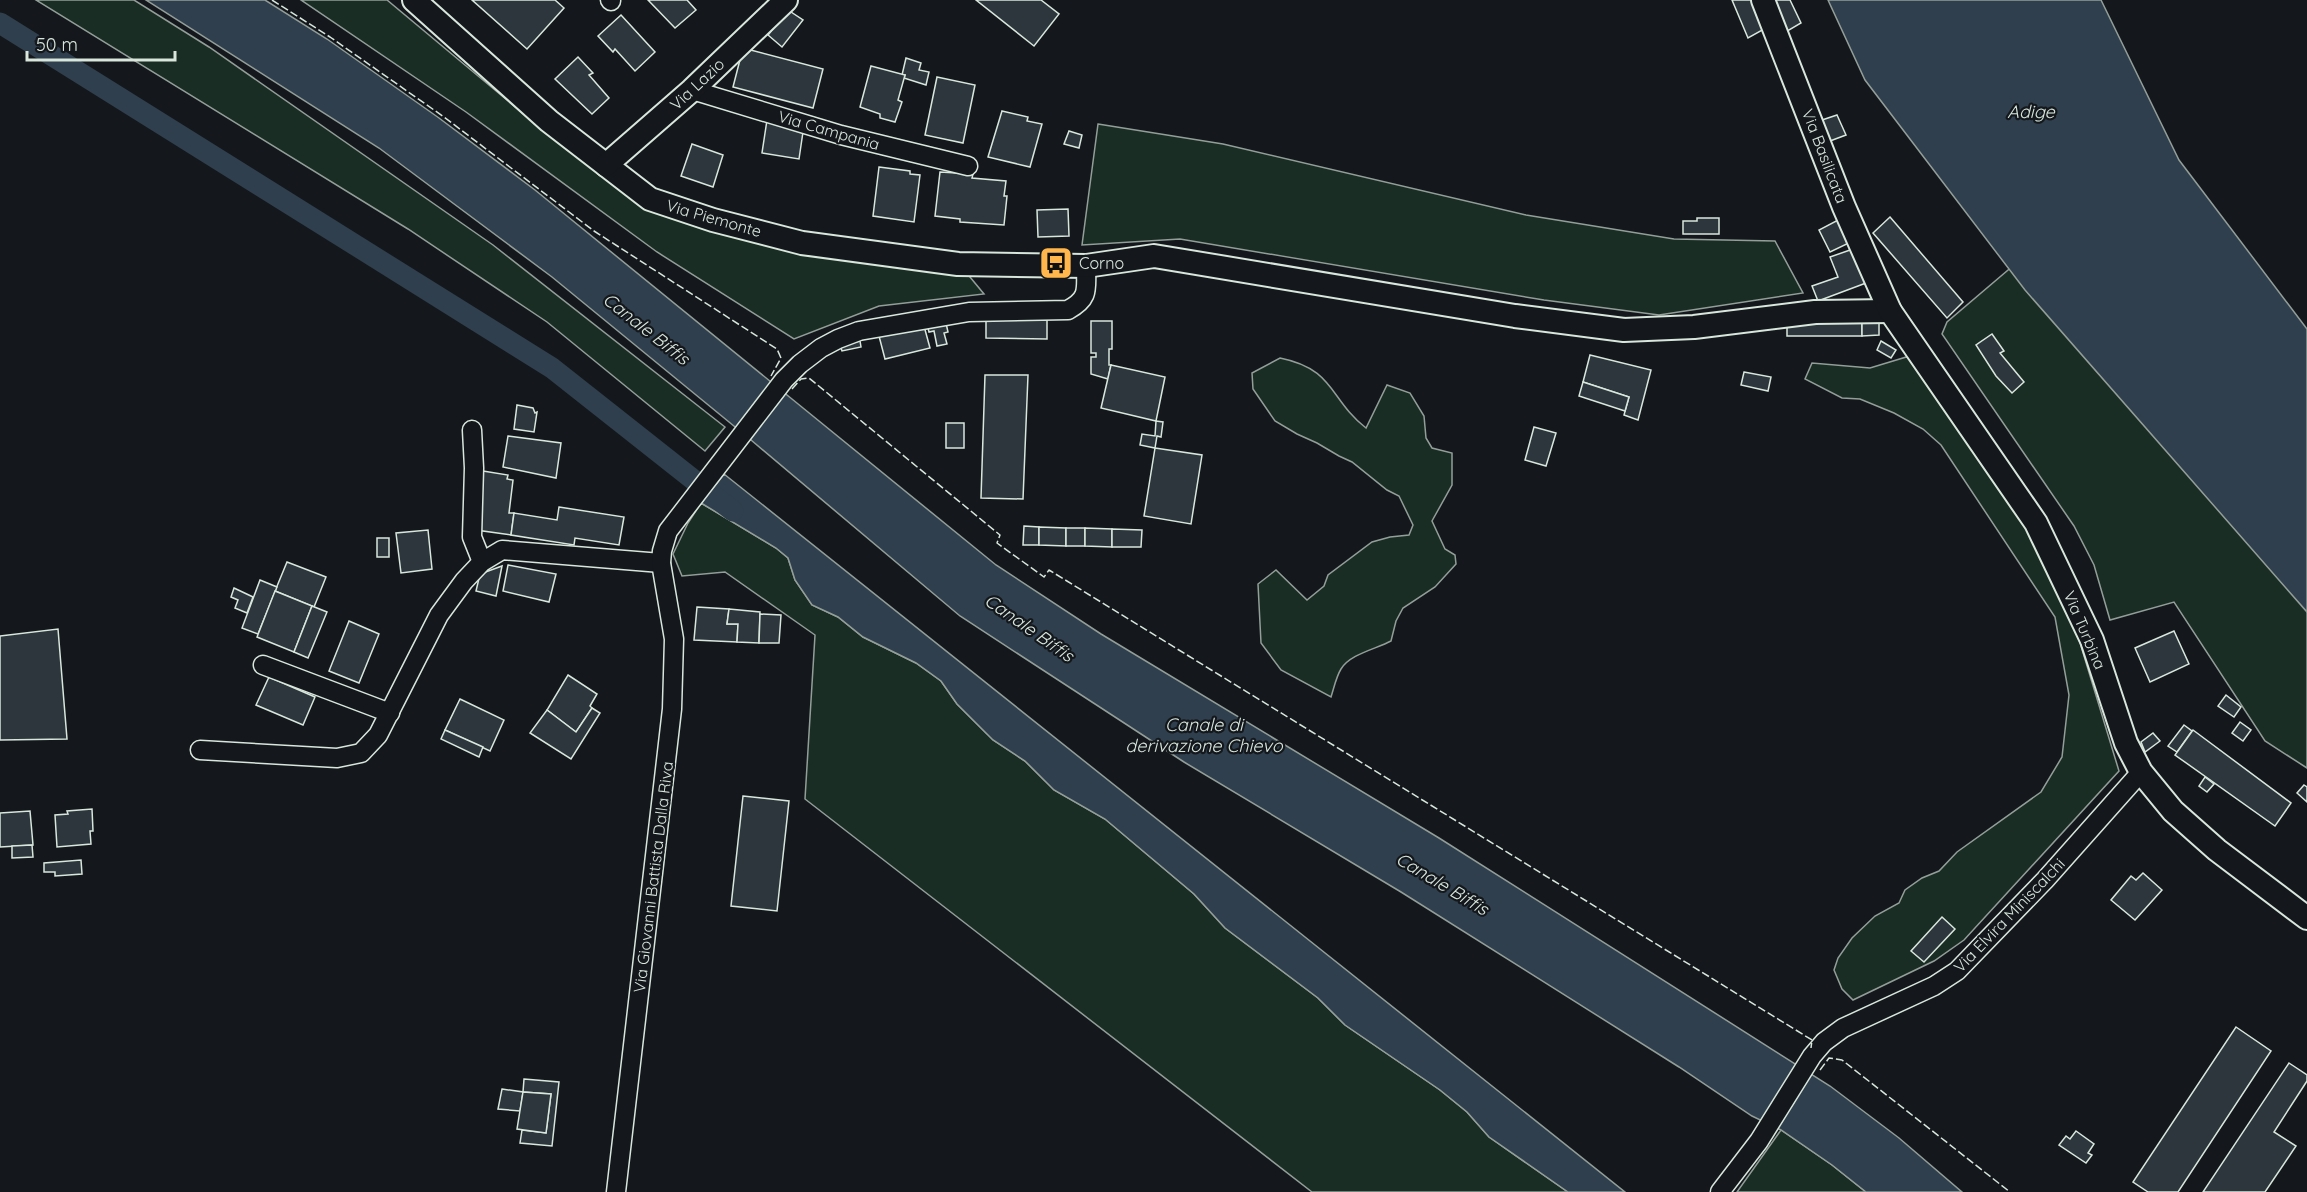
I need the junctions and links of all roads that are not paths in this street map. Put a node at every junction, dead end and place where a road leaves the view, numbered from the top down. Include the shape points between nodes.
1 (414, 0) edge
2 (786, 0) edge
3 (1763, 0) edge
4 (692, 90) junction
5 (606, 165) junction
6 (968, 166) dead end
7 (1086, 266) junction
8 (1890, 311) junction
9 (472, 430) dead end
10 (482, 562) junction
11 (661, 563) junction
12 (263, 665) dead end
13 (390, 713) junction
14 (200, 750) dead end
15 (2141, 772) junction
16 (2307, 918) edge
17 (616, 1192) edge
18 (1720, 1192) edge

1 - 5 street, Via Piemonte via 549,121
2 - 4 street, Via Lazio
3 - 8 street, Via Basilicata via 1844,207
4 - 5 street, Via Lazio
4 - 6 street, Via Campania via 841,135
5 - 7 street, Via Piemonte via 650,199 802,243 958,264
7 - 8 street, Via Piemonte via 1154,256 1515,316 1624,330 1694,327 1815,312
7 - 11 street, Via Giovanni Battista Dalla Riva via 1086,293 1080,303 1068,310 969,312 859,331 821,348 784,380 689,502 668,531
8 - 15 street, Via Turbina via 2036,523 2092,640 2126,743
9 - 10 street via 472,537
10 - 11 street via 502,550 517,550
10 - 13 street via 439,615
11 - 17 street, Via Giovanni Battista Dalla Riva via 674,639 672,709
12 - 13 street
13 - 14 street via 378,735 361,753 337,758
15 - 16 street, Via Turbina via 2173,811 2217,850
15 - 18 street, Via Elvira Miniscalchi via 1957,971 1934,986 1843,1028 1824,1042

